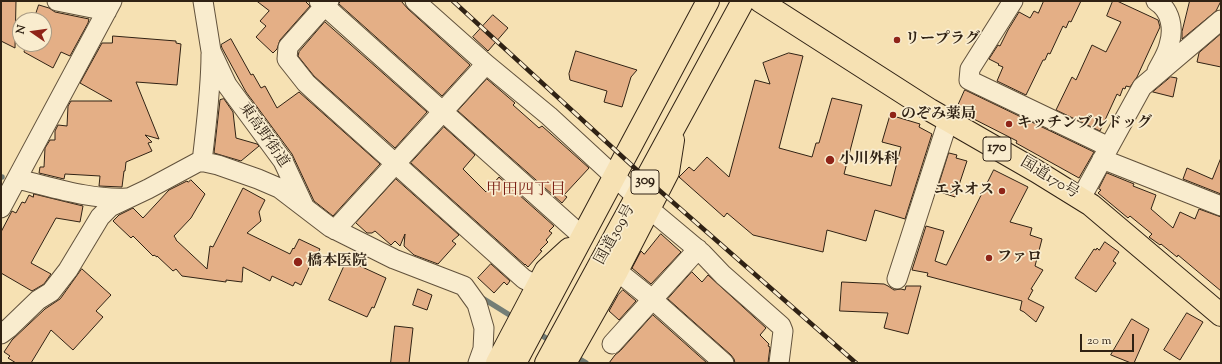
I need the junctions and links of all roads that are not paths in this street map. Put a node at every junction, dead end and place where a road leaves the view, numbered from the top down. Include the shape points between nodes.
1 (57, 1) edge
2 (203, 1) edge
3 (415, 1) edge
4 (708, 1) edge
5 (743, 1) edge
6 (760, 1) edge
7 (1013, 1) edge
8 (1156, 1) edge
9 (324, 3) edge
10 (109, 6) edge
11 (1220, 22) edge
12 (211, 51) junction
13 (486, 64) junction
14 (1154, 77) junction
15 (442, 112) junction
16 (948, 120) junction
17 (1106, 153) junction
18 (202, 162) junction
19 (395, 163) junction
20 (614, 176) junction
21 (17, 179) junction
22 (130, 198) junction
23 (1080, 198) junction
24 (643, 203) junction
25 (1221, 206) edge
26 (304, 207) junction
27 (1, 208) edge
28 (335, 230) junction
29 (582, 236) junction
30 (698, 249) junction
31 (617, 271) junction
32 (897, 279) dead end
33 (538, 286) junction
34 (652, 299) junction
35 (1221, 315) edge
36 (1, 334) edge
37 (612, 344) dead end
38 (478, 363) edge
39 (497, 363) edge
40 (515, 363) edge
41 (546, 363) edge
42 (565, 363) edge
43 (724, 363) edge
44 (779, 363) edge

1 - 10 street
2 - 12 street, 東高野街道
3 - 13 street
4 - 20 highway, 国道309号 / 309
5 - 24 highway, 国道309号 / 309 via 676,125
6 - 16 highway, 国道170号 / 170
7 - 17 street via 970,69 969,80
8 - 14 street via 1167,12 1172,28 1169,45
9 - 15 street
9 - 19 street via 288,47 287,59 306,83
10 - 21 street
11 - 14 street
12 - 18 street
12 - 26 street, 東高野街道 via 228,85 283,160
13 - 15 street
13 - 20 street via 549,116
14 - 17 street via 1142,87
15 - 19 street
15 - 29 street
16 - 23 highway, 国道170号 / 170
16 - 32 street
17 - 23 street
17 - 25 street
18 - 22 street
18 - 26 street via 218,165 279,188
19 - 28 street
19 - 33 street via 524,279
20 - 24 street
20 - 29 highway, 国道309号 / 309
21 - 22 street via 79,194 112,199
21 - 27 street
22 - 36 street via 110,207 100,217 68,270 51,292 38,300
23 - 35 highway, 国道170号 / 170 via 1092,205
24 - 30 street
24 - 31 highway, 309
24 - 41 highway, 国道309号 / 309
26 - 28 street, 東高野街道
28 - 38 street, 東高野街道 via 394,259 464,286 477,304 484,328 483,349
29 - 33 highway, 309 via 546,270
29 - 40 highway, 国道309号 / 309
30 - 34 street
30 - 44 street via 723,275 781,326 783,331
31 - 34 street
31 - 42 highway, 309
33 - 39 highway, 309
34 - 37 street
34 - 43 street

